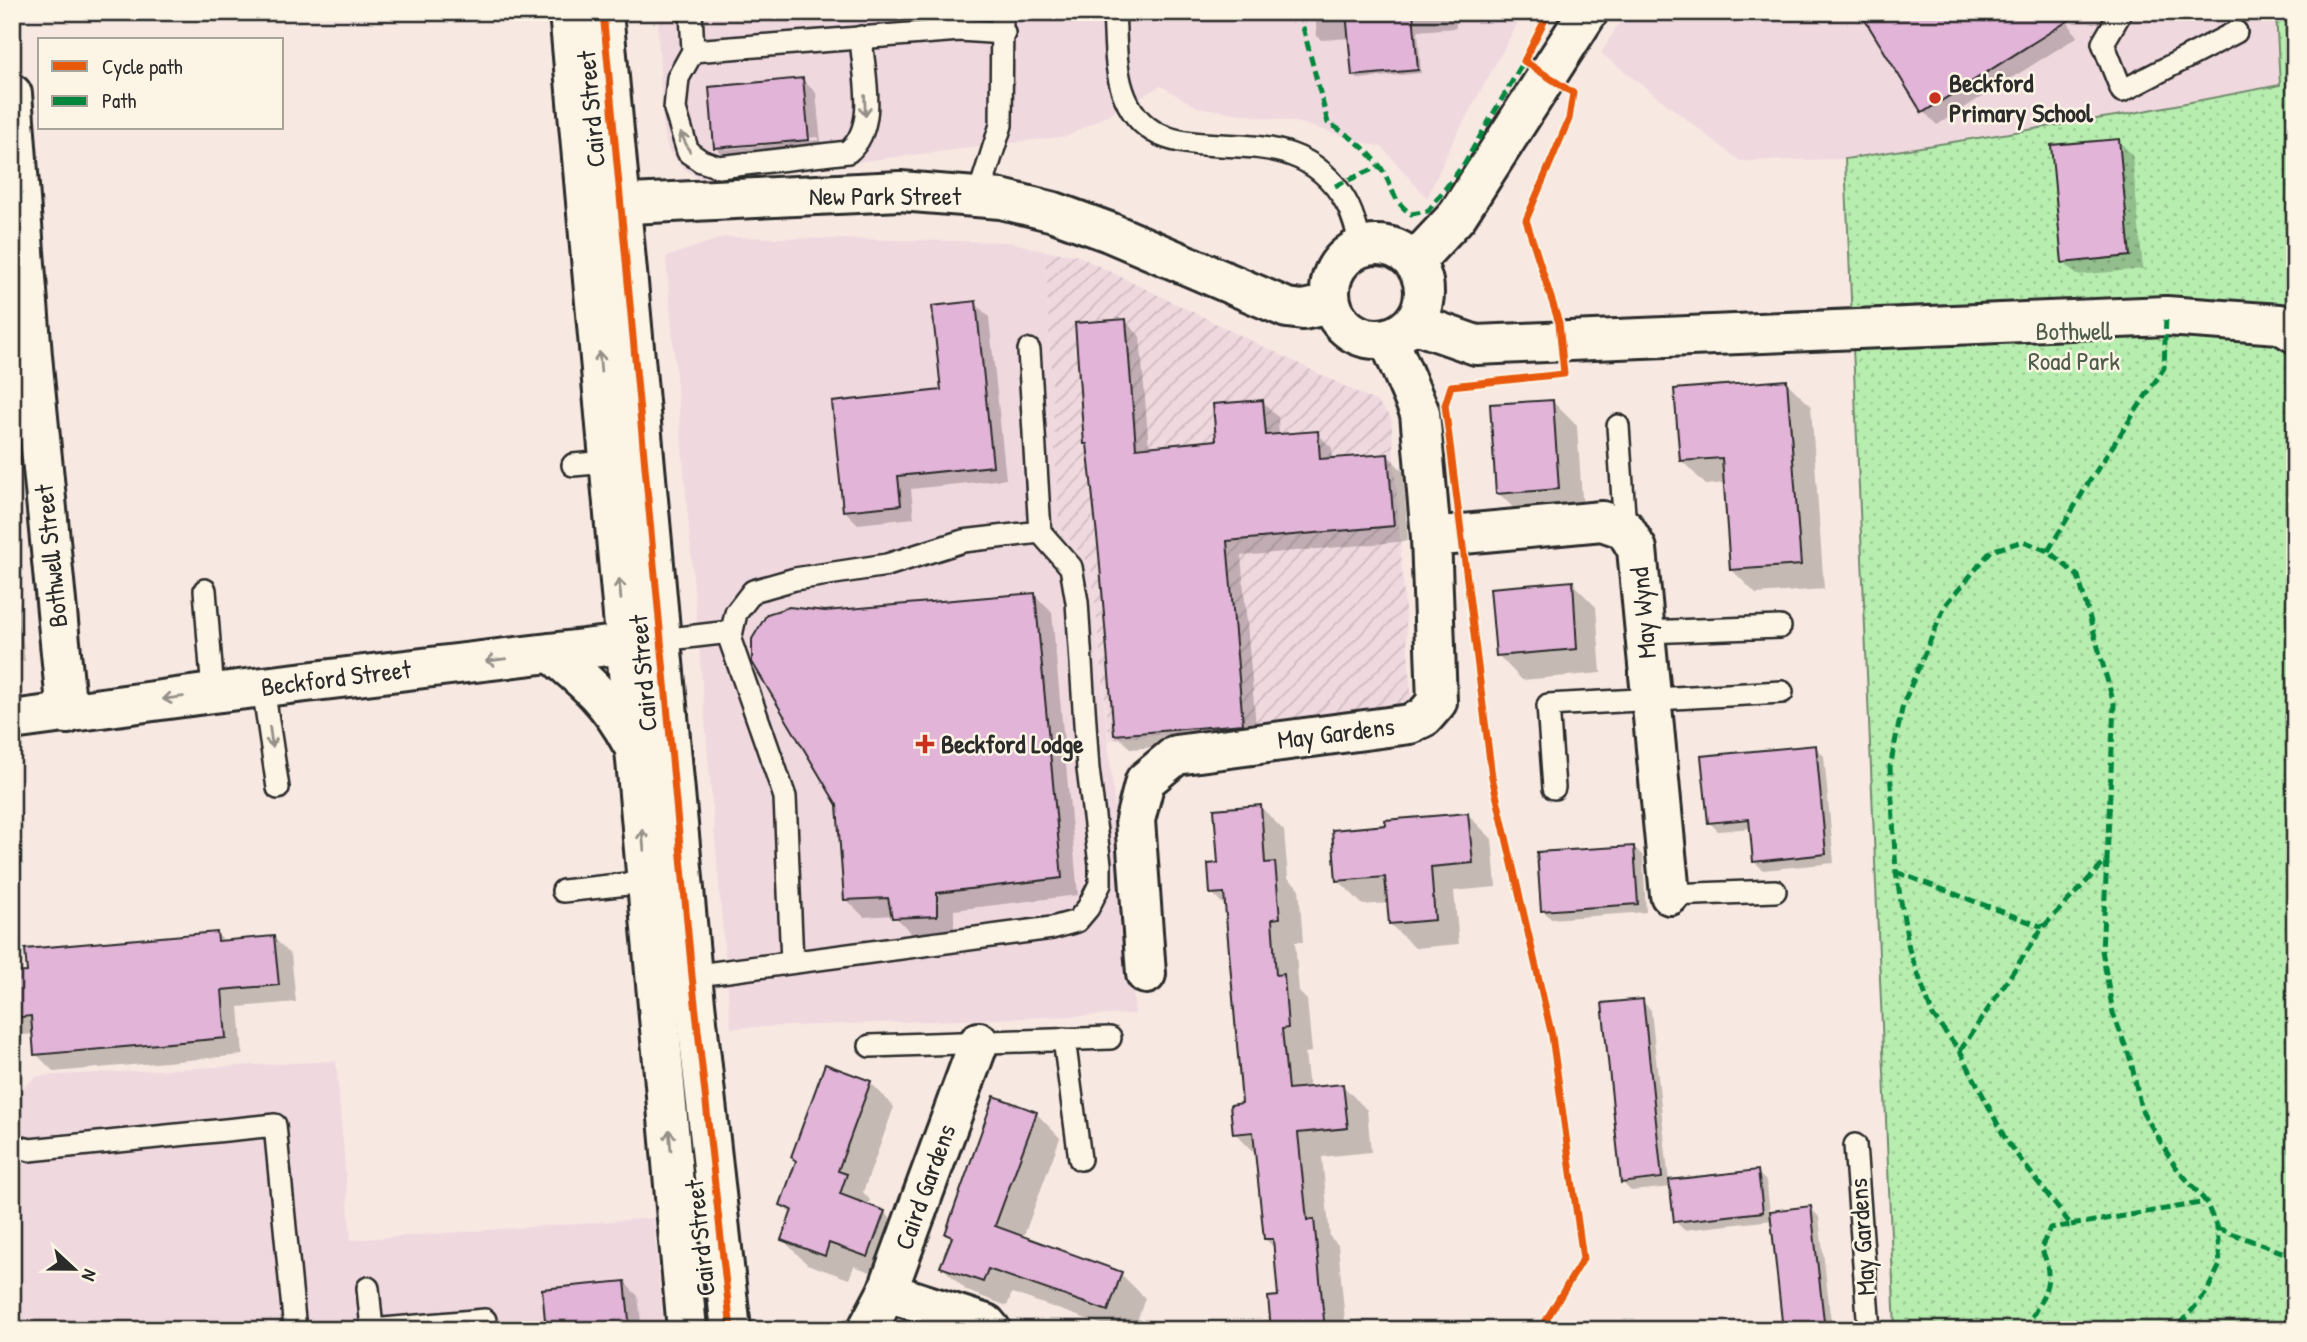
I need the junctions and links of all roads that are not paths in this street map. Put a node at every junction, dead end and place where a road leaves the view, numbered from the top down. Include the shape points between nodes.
1 (569, 12) edge
2 (603, 12) edge
3 (691, 12) edge
4 (1114, 12) edge
5 (1588, 12) edge
6 (2121, 12) edge
7 (1003, 22) edge
8 (2236, 32) dead end
9 (861, 37) junction
10 (693, 51) junction
11 (12, 94) edge
12 (978, 197) junction
13 (604, 205) junction
14 (1362, 247) junction
15 (1414, 262) junction
16 (1331, 304) junction
17 (2285, 326) edge
18 (1401, 331) junction
19 (1029, 350) dead end
20 (22, 357) edge
21 (1618, 426) dead end
22 (1625, 529) junction
23 (1040, 532) junction
24 (1431, 537) junction
25 (205, 590) dead end
26 (1780, 627) dead end
27 (730, 632) junction
28 (1645, 632) junction
29 (643, 643) junction
30 (552, 653) junction
31 (263, 687) junction
32 (1782, 692) dead end
33 (212, 693) junction
34 (1651, 698) junction
35 (67, 714) junction
36 (12, 720) edge
37 (635, 750) junction
38 (278, 788) dead end
39 (1554, 788) dead end
40 (646, 882) junction
41 (563, 891) dead end
42 (1775, 891) dead end
43 (1670, 895) joint
44 (792, 962) junction
45 (1146, 974) dead end
46 (674, 978) junction
47 (1110, 1038) dead end
48 (1064, 1039) junction
49 (979, 1042) junction
50 (870, 1046) dead end
51 (12, 1145) edge
52 (1855, 1145) dead end
53 (1080, 1159) dead end
54 (368, 1288) dead end
55 (887, 1292) junction
56 (372, 1329) edge
57 (295, 1330) edge
58 (486, 1330) edge
59 (687, 1330) edge
60 (731, 1330) edge
61 (867, 1330) edge
62 (991, 1330) edge
63 (1868, 1330) edge

1 - 13 street, Caird Street
2 - 13 street, Caird Street
3 - 10 lane
4 - 14 lane via 1119,77 1138,118 1153,132 1174,141 1245,144 1300,158 1321,172 1347,203
5 - 15 street via 1457,216
6 - 8 lane via 2103,43 2122,90
7 - 9 lane
7 - 12 lane via 1002,125
9 - 10 lane
9 -> 10 lane via 866,127 859,142 848,152 736,166 701,161 688,152 680,134 675,109 678,78
11 - 20 street, Bothwell Street
12 - 13 street, New Park Street via 900,191
12 - 16 street, New Park Street via 1054,212 1287,308
13 - 29 street, Caird Street
29 -> 13 street, Caird Street via 591,463
14 - 15 street via 1385,245
14 - 16 street via 1336,269
15 - 18 street via 1425,293 1420,314
16 - 18 street via 1340,323 1368,339
17 - 18 street via 2165,316 1476,345
18 - 24 street, May Gardens via 1420,413
19 - 23 lane
20 - 35 street, Bothwell Street
21 - 22 lane
22 - 24 street, May Wynd via 1602,521
22 - 28 street, May Wynd via 1637,549
23 - 27 lane via 963,541 887,565 795,579 753,591 736,613
23 - 44 lane via 1071,567 1077,602 1088,769 1100,864 1095,897 1077,921 1052,928
24 - 45 street, May Gardens via 1439,685 1437,702 1424,716 1410,724 1176,755 1144,781 1135,820
25 - 33 lane
26 - 28 lane
27 - 29 lane
27 - 44 lane via 785,797
28 - 34 street, May Wynd
29 - 30 street, Beckford Street
29 - 37 street, Caird Street
29 - 46 street, Caird Street
30 -> 31 street, Beckford Street
30 - 37 street via 600,694
31 - 33 street, Beckford Street
31 -> 38 lane
32 - 34 lane
33 -> 35 street, Beckford Street
34 - 39 lane via 1548,705
34 - 43 street, May Wynd
35 - 36 street, Beckford Street
40 -> 37 street, Caird Street
40 - 41 lane
40 - 46 street, Caird Street
42 - 43 lane
44 - 46 lane
59 -> 46 street, Caird Street
46 - 60 street, Caird Street
47 - 48 lane
48 - 49 lane
48 - 53 lane
49 - 50 lane
49 - 55 street, Caird Gardens
51 - 57 lane via 30,1150 275,1125
52 - 63 lane, May Gardens
54 - 56 lane
55 - 61 street, Caird Gardens
55 - 62 street via 986,1324
56 - 58 lane via 485,1320

